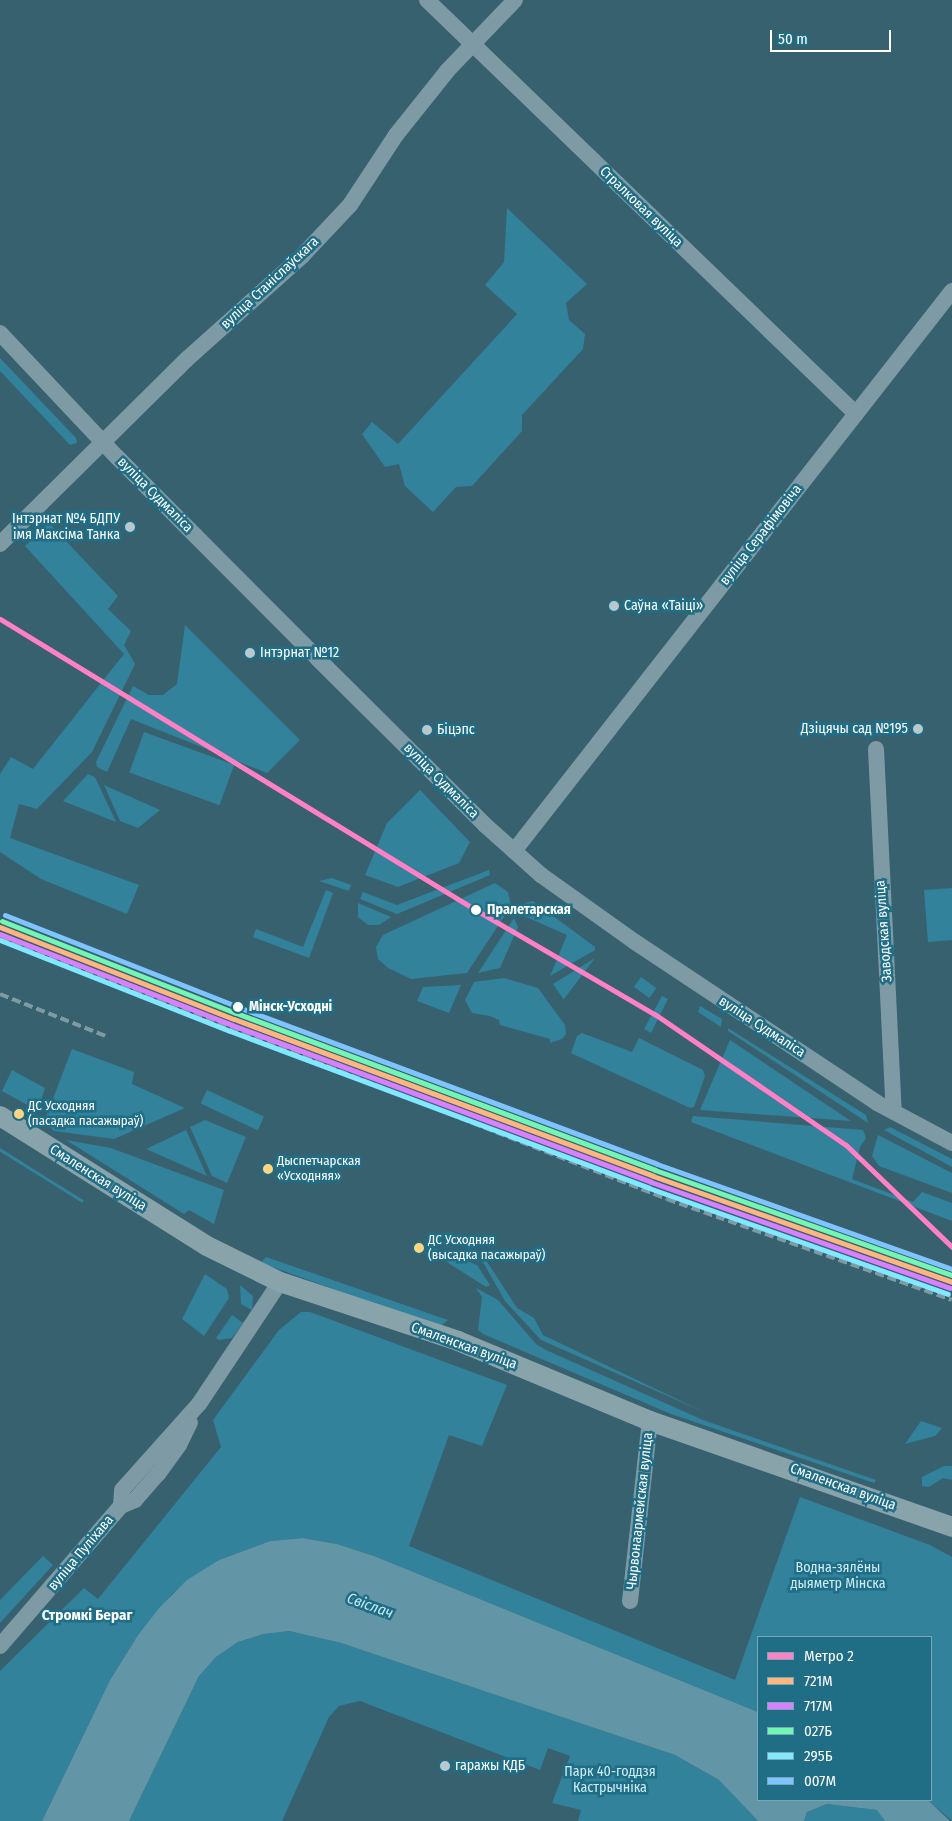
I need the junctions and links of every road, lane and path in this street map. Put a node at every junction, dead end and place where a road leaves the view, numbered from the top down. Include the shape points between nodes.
1 (427, 0) edge
2 (515, 0) edge
3 (472, 44) junction
4 (952, 291) edge
5 (0, 333) edge
6 (856, 414) junction
7 (102, 441) junction
8 (0, 544) edge
9 (876, 749) dead end
10 (514, 851) junction
11 (894, 1112) junction
12 (0, 1116) edge
13 (952, 1143) edge
14 (280, 1282) junction
15 (650, 1421) junction
16 (952, 1527) edge
17 (630, 1601) dead end
18 (0, 1646) edge

1 - 3 street, Стралковая вуліца
2 - 3 street, вуліца Станіслаўскага
3 - 6 street, Стралковая вуліца
3 - 7 street, вуліца Станіслаўскага via 396,135 350,205 290,269 187,359
4 - 6 street, вуліца Серафімовіча
5 - 7 street, вуліца Судмаліса
6 - 10 street, вуліца Серафімовіча
7 - 8 street, вуліца Станіслаўскага
7 - 10 street, вуліца Судмаліса
9 - 11 street, Заводская вуліца
10 - 11 street, вуліца Судмаліса via 541,875 635,942
11 - 13 street, вуліца Судмаліса
12 - 14 main road, Смаленская вуліца via 207,1246
14 - 15 main road, Смаленская вуліца via 458,1341
14 - 18 street, вуліца Пуліхава via 199,1404 179,1445 158,1474 135,1500 121,1498
15 - 16 main road, Смаленская вуліца
15 - 17 street, Чырвонаармейская вуліца

